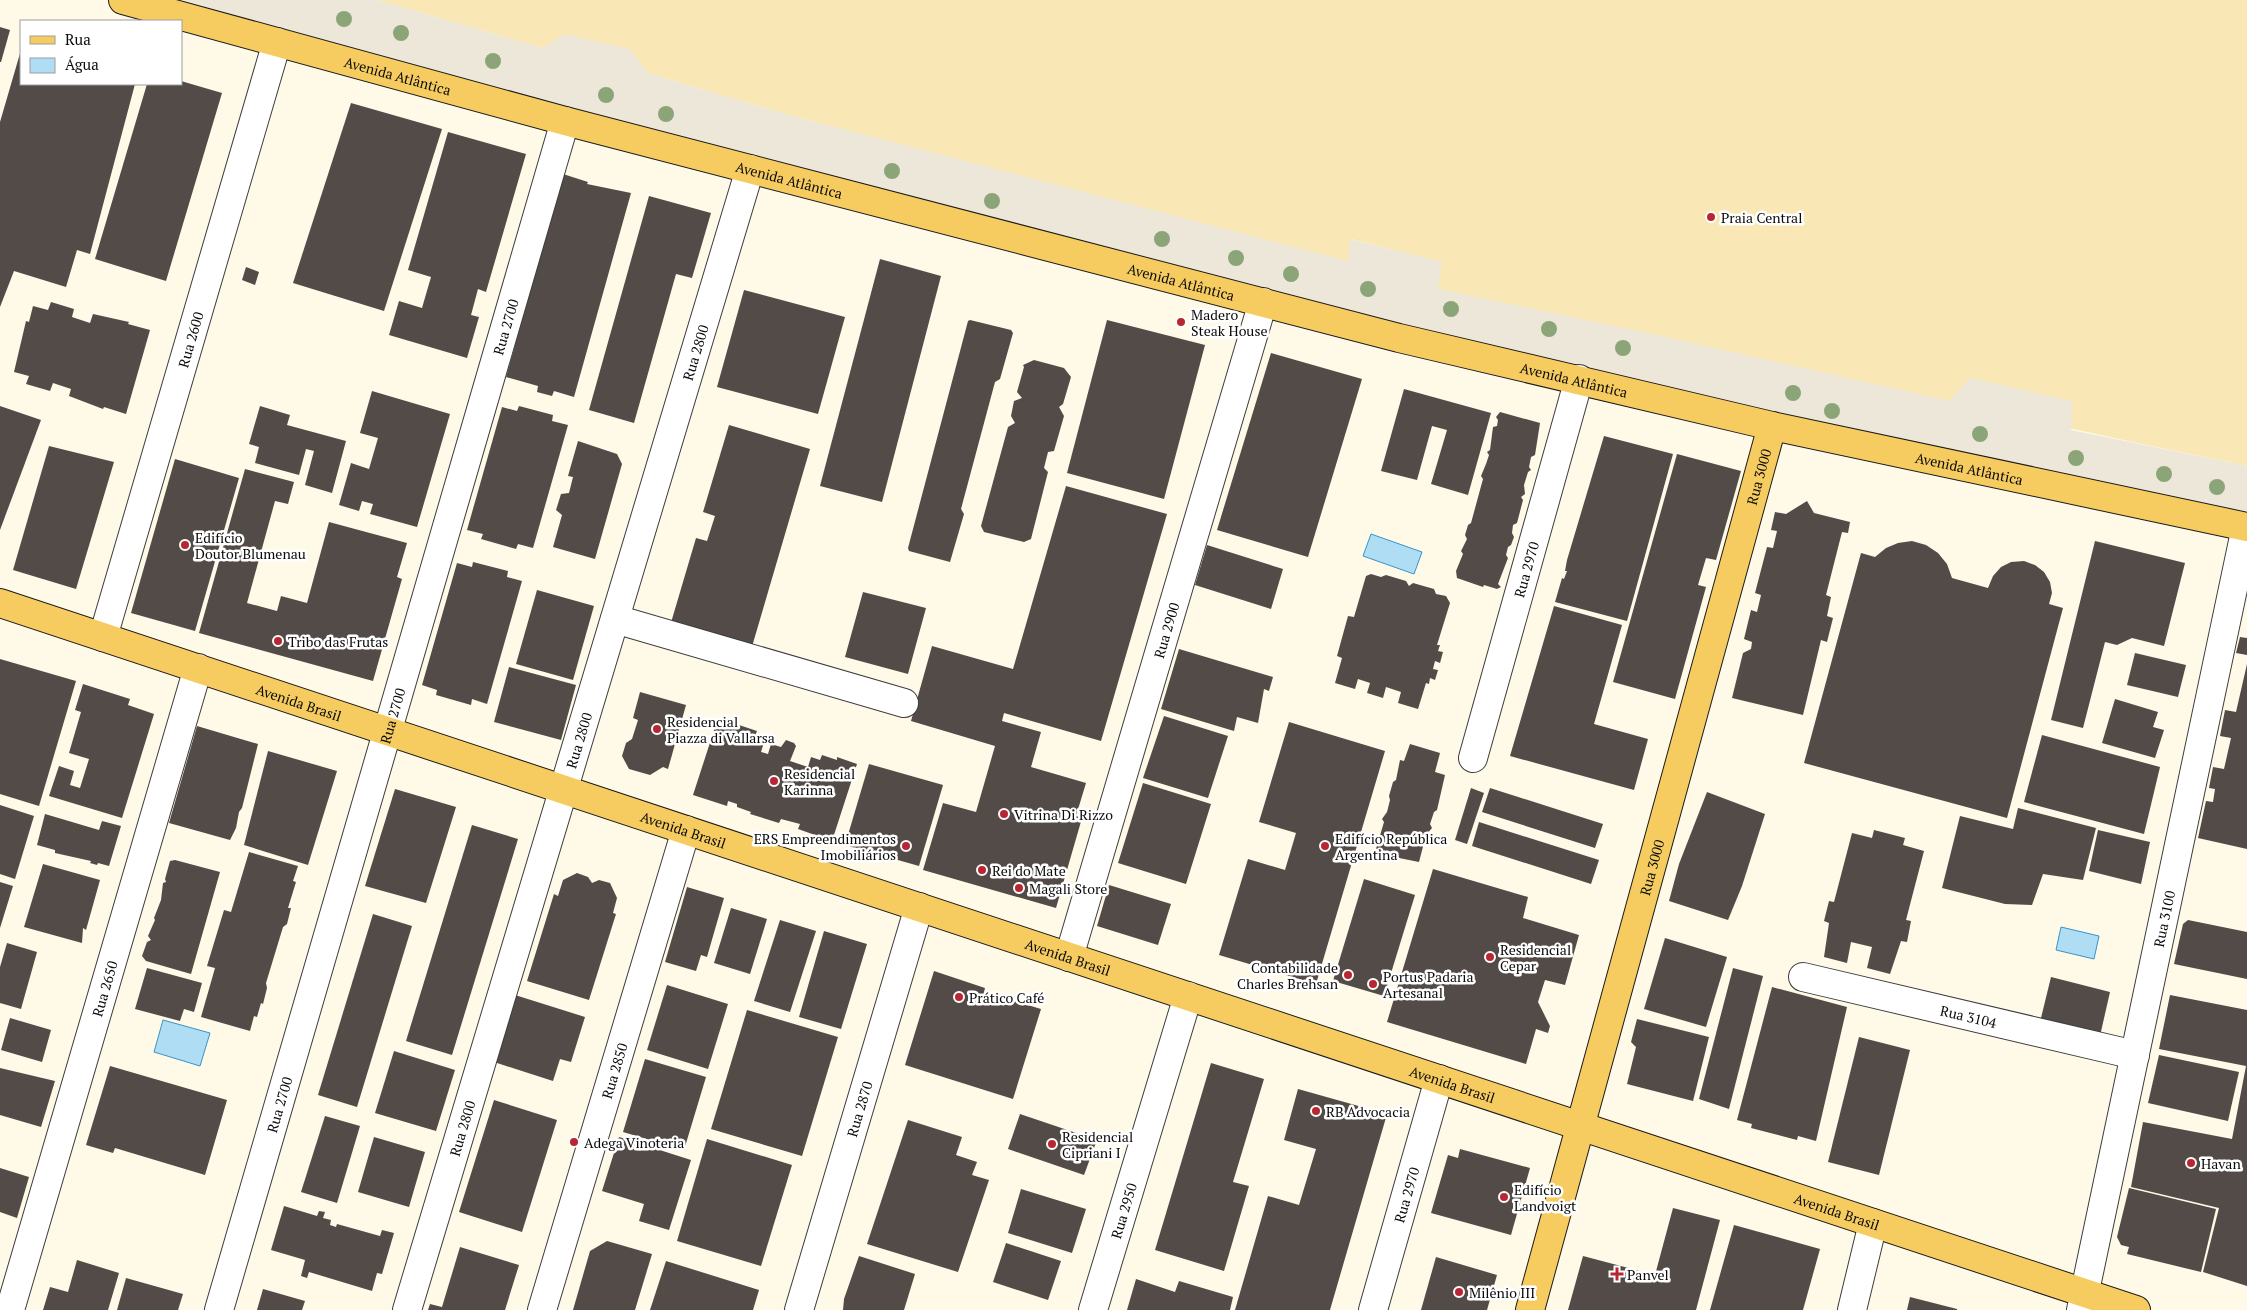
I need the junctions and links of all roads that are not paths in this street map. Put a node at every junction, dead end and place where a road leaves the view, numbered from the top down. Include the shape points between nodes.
1 (123, 0) edge
2 (277, 42) junction
3 (565, 121) junction
4 (750, 169) junction
5 (1263, 302) junction
6 (1579, 379) junction
7 (1772, 426) junction
8 (2247, 527) edge
9 (0, 603) edge
10 (615, 619) junction
11 (103, 637) junction
12 (198, 668) junction
13 (904, 703) dead end
14 (387, 731) junction
15 (1473, 758) dead end
16 (564, 789) junction
17 (686, 830) junction
18 (919, 907) junction
19 (1069, 957) junction
20 (1803, 977) dead end
21 (1188, 996) junction
22 (2135, 1055) junction
23 (1439, 1080) junction
24 (1582, 1127) junction
25 (1873, 1222) junction
26 (2082, 1302) edge
27 (10, 1310) edge
28 (219, 1310) edge
29 (406, 1310) edge
30 (542, 1310) edge
31 (799, 1310) edge
32 (1093, 1310) edge
33 (1374, 1310) edge
34 (1530, 1310) edge
35 (1852, 1310) edge
36 (2136, 1310) edge

1 - 2 main road, Avenida Atlântica
2 - 3 main road, Avenida Atlântica
2 - 11 street, Rua 2600
3 - 4 main road, Avenida Atlântica
3 - 14 street, Rua 2700
4 - 5 main road, Avenida Atlântica
4 - 10 street, Rua 2800
5 - 6 main road, Avenida Atlântica via 1398,338
5 - 19 street, Rua 2900
6 - 7 main road, Avenida Atlântica
6 - 15 street, Rua 2970
7 - 8 main road, Avenida Atlântica
7 - 24 main road, Rua 3000
8 - 22 street, Rua 3100
9 - 11 main road, Avenida Brasil
10 - 13 street
10 - 16 street, Rua 2800
11 - 12 main road, Avenida Brasil
12 - 14 main road, Avenida Brasil
12 - 27 street, Rua 2650
14 - 16 main road, Avenida Brasil
14 - 28 street, Rua 2700
16 - 17 main road, Avenida Brasil
16 - 29 street, Rua 2800
17 - 18 main road, Avenida Brasil
17 - 30 street, Rua 2850
18 - 19 main road, Avenida Brasil
18 - 31 street, Rua 2870
19 - 21 main road, Avenida Brasil
20 - 22 street, Rua 3104
21 - 23 main road, Avenida Brasil
21 - 32 street, Rua 2950
22 - 26 street, Rua 3100
23 - 24 main road, Avenida Brasil
23 - 33 street, Rua 2970
24 - 25 main road, Avenida Brasil
24 - 34 main road, Rua 3000
25 - 26 main road, Avenida Brasil
25 - 35 street
26 - 36 main road, Avenida Brasil

